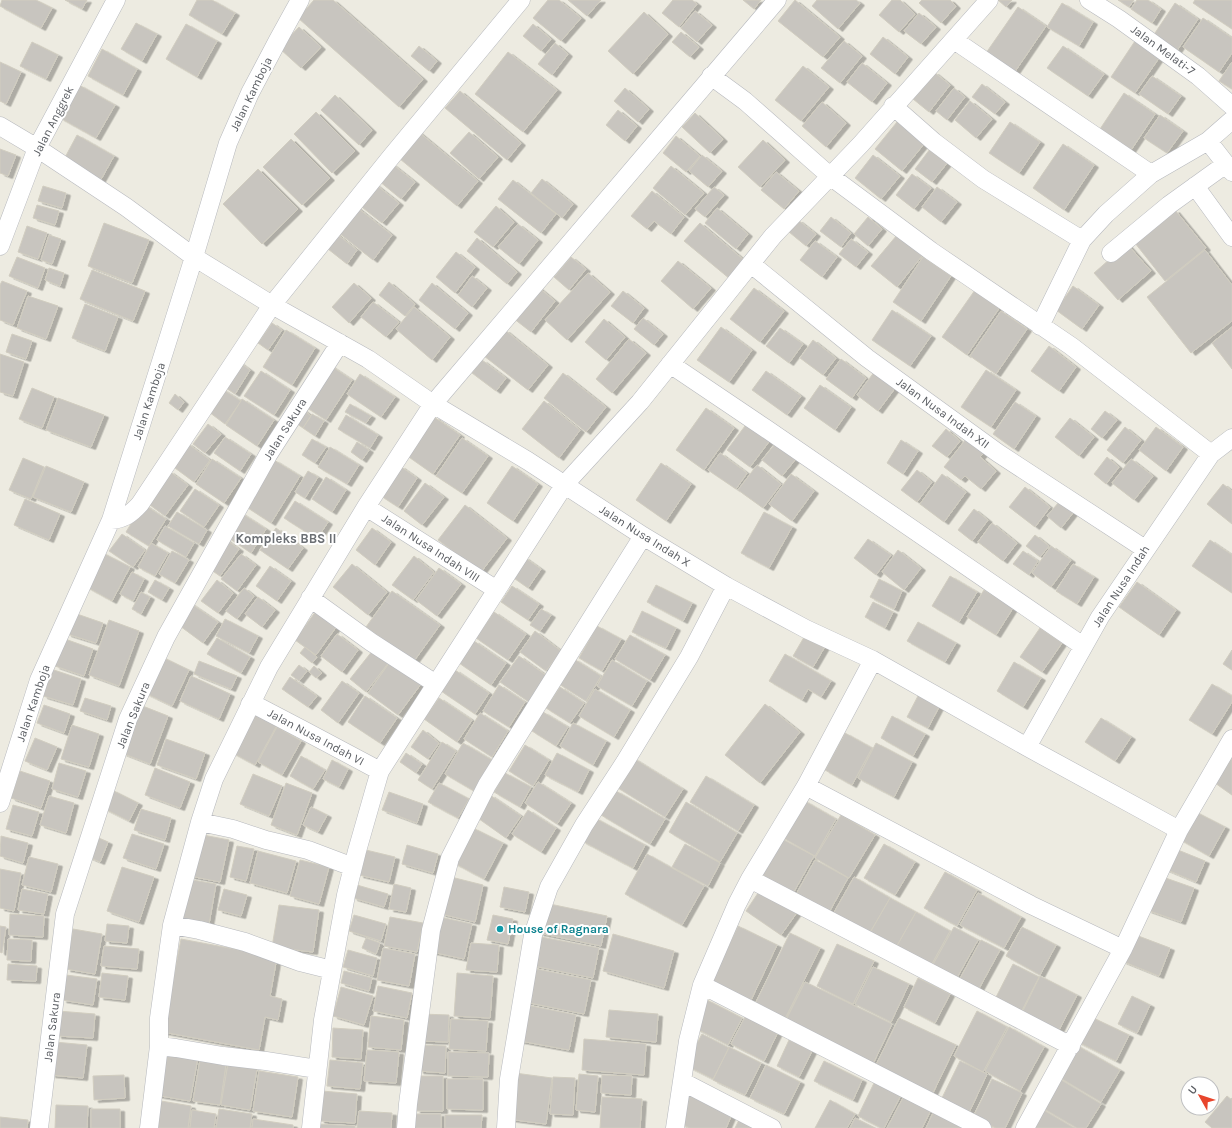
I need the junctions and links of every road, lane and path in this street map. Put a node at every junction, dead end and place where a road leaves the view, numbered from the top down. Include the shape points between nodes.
1 (116, 0) edge
2 (300, 0) edge
3 (521, 0) edge
4 (777, 0) edge
5 (989, 0) edge
6 (1089, 0) edge
7 (954, 40) junction
8 (711, 76) junction
9 (893, 106) junction
10 (1232, 106) edge
11 (1232, 120) edge
12 (0, 126) edge
13 (1208, 141) junction
14 (37, 148) junction
15 (1229, 168) edge
16 (1151, 174) junction
17 (830, 176) junction
18 (1195, 186) junction
19 (1232, 238) edge
20 (1082, 240) junction
21 (0, 246) edge
22 (1111, 253) dead end
23 (194, 257) junction
24 (751, 264) junction
25 (272, 305) junction
26 (1040, 326) junction
27 (340, 343) junction
28 (670, 364) junction
29 (433, 404) junction
30 (1232, 438) edge
31 (1211, 454) junction
32 (565, 484) junction
33 (366, 507) junction
34 (111, 520) junction
35 (643, 536) junction
36 (1145, 549) junction
37 (726, 586) junction
38 (497, 590) junction
39 (310, 598) junction
40 (1083, 646) junction
41 (873, 660) junction
42 (436, 684) junction
43 (250, 704) junction
44 (1232, 739) edge
45 (1027, 747) junction
46 (380, 771) junction
47 (806, 786) junction
48 (0, 803) edge
49 (200, 822) junction
50 (1179, 830) junction
51 (353, 867) junction
52 (750, 879) junction
53 (172, 925) junction
54 (1123, 949) junction
55 (332, 970) junction
56 (702, 985) junction
57 (159, 1046) junction
58 (1071, 1046) junction
59 (318, 1069) junction
60 (683, 1082) junction
61 (39, 1128) edge
62 (149, 1128) edge
63 (311, 1128) edge
64 (406, 1128) edge
65 (506, 1128) edge
66 (675, 1128) edge
67 (772, 1128) edge
68 (982, 1128) edge
69 (1025, 1128) edge

1 - 14 street, Jalan Anggrek
2 - 23 street, Jalan Kamboja via 250,93 228,143
3 - 25 street
4 - 8 street
5 - 7 street
6 - 10 street, Jalan Melati-7 via 1119,18 1198,76
7 - 9 street
7 - 16 street
8 - 17 street via 745,101
8 - 29 street
9 - 17 street
9 - 20 street via 934,142 983,179
11 - 13 street
12 - 14 street, Jalan Nusa Indah X
13 - 15 street
13 - 16 street
14 - 21 street, Jalan Anggrek
14 - 23 street, Jalan Nusa Indah X via 126,207
15 - 18 street
16 - 20 street via 1106,214
17 - 24 street via 773,236
17 - 26 street via 931,251
18 - 19 street
18 - 22 street
20 - 26 street
23 - 25 street, Jalan Nusa Indah X
23 - 34 street, Jalan Kamboja
24 - 28 street
24 - 36 street, Jalan Nusa Indah XII via 867,358 998,453
25 - 27 street, Jalan Nusa Indah X
25 - 34 street via 140,504 120,520
26 - 31 street via 1071,346
27 - 29 street, Jalan Nusa Indah X
27 - 61 street, Jalan Sakura via 268,455 166,637 128,719 65,914
28 - 32 street via 640,402
28 - 40 street
29 - 32 street, Jalan Nusa Indah X
29 - 33 street
30 - 31 street, Jalan Nusa Indah
31 - 36 street, Jalan Nusa Indah
32 - 35 street, Jalan Nusa Indah X
32 - 38 street
33 - 38 street, Jalan Nusa Indah VIII
33 - 39 street
34 - 48 street, Jalan Kamboja via 39,680
35 - 37 street, Jalan Nusa Indah X
35 - 64 street via 487,785 450,858 431,930
36 - 40 street, Jalan Nusa Indah
37 - 41 street, Jalan Nusa Indah X via 806,629
37 - 65 street via 689,657 584,825 549,887 532,935 509,1079
38 - 42 street
39 - 42 street
39 - 43 street
40 - 45 street, Jalan Nusa Indah
41 - 45 street, Jalan Nusa Indah X
41 - 47 street
42 - 46 street
43 - 46 street, Jalan Nusa Indah VI
43 - 49 street via 214,779
44 - 50 street
45 - 50 street, Jalan Nusa Indah X
46 - 51 street
47 - 52 street
47 - 54 street via 1031,905
49 - 51 street via 308,850
49 - 53 street
50 - 54 street
51 - 55 street
52 - 56 street
52 - 58 street
53 - 55 street via 245,942 300,962
53 - 57 street via 159,1018
54 - 58 street
55 - 59 street
56 - 60 street via 688,1041
56 - 68 street
57 - 59 street
57 - 62 street
58 - 69 street
59 - 63 street
60 - 66 street
60 - 67 street

